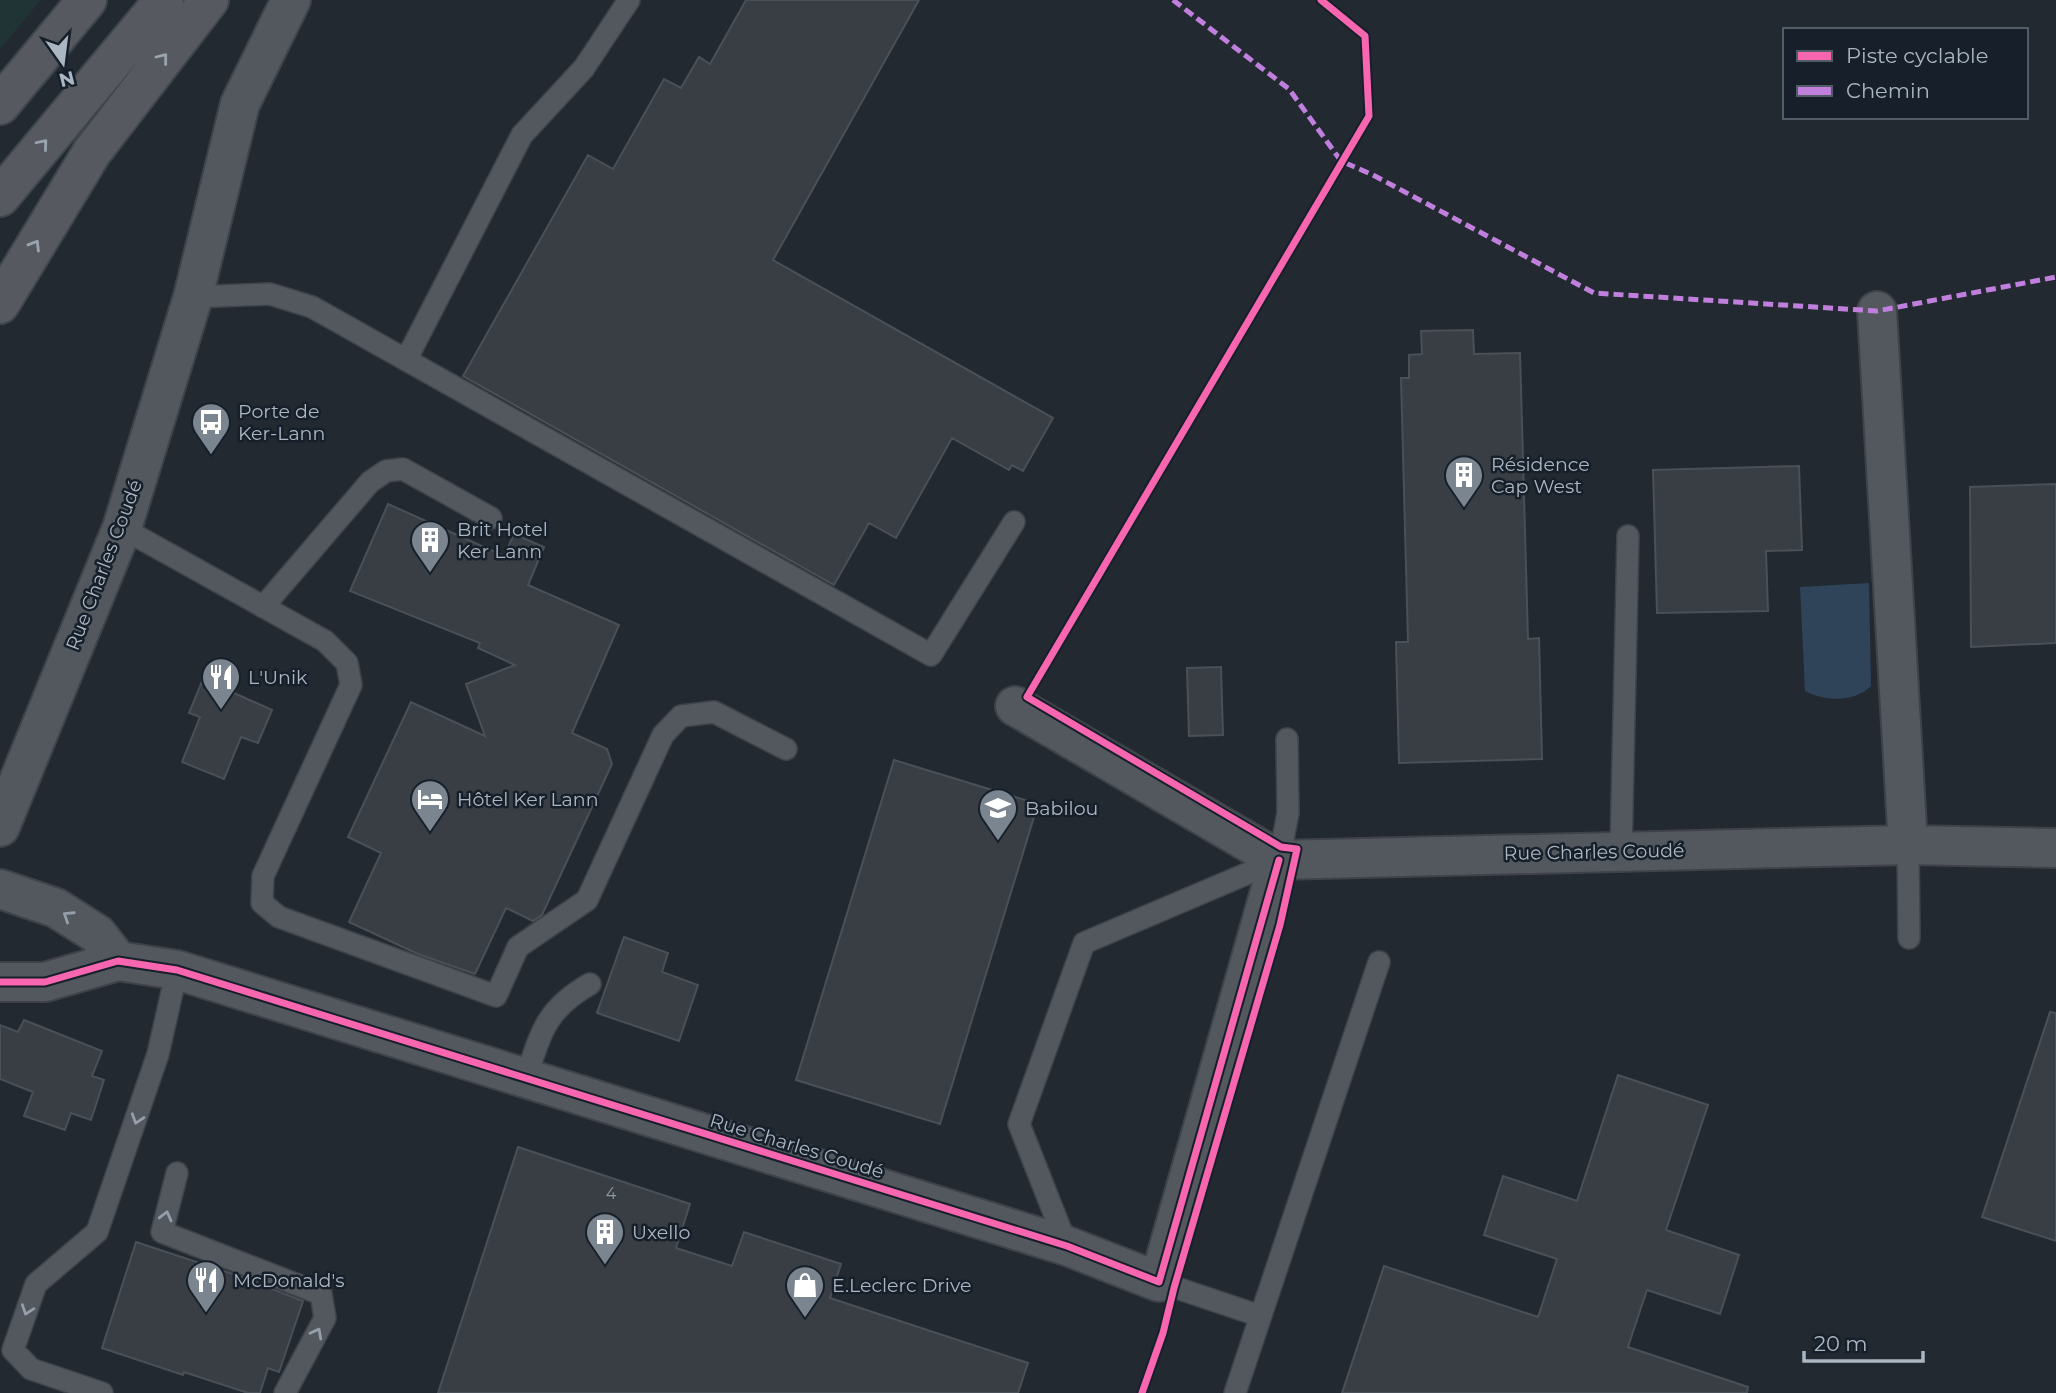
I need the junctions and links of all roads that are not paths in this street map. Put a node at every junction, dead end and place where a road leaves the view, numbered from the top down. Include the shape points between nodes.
1 (87, 0) edge
2 (164, 0) edge
3 (209, 0) edge
4 (291, 0) edge
5 (629, 0) edge
6 (0, 105) edge
7 (0, 197) edge
8 (193, 297) junction
9 (0, 304) edge
10 (1877, 311) dead end
11 (406, 359) junction
12 (491, 518) dead end
13 (1014, 522) dead end
14 (122, 528) junction
15 (1628, 536) dead end
16 (263, 607) junction
17 (1015, 706) dead end
18 (1287, 739) dead end
19 (786, 749) dead end
20 (3, 812) edge
21 (1908, 845) junction
22 (2056, 848) edge
23 (1621, 852) junction
24 (1279, 860) junction
25 (0, 889) edge
26 (1909, 938) dead end
27 (118, 961) junction
28 (1379, 962) dead end
29 (177, 970) junction
30 (0, 982) edge
31 (590, 984) dead end
32 (526, 1078) junction
33 (177, 1173) dead end
34 (1068, 1246) junction
35 (1158, 1282) junction
36 (1260, 1316) junction
37 (102, 1393) edge
38 (285, 1393) edge
39 (1235, 1393) edge

1 - 6 highway
7 -> 2 highway
9 -> 3 highway via 92,152
4 - 8 street, Rue Charles Coudé via 240,104
5 - 11 lane via 584,68 522,135
8 - 11 lane via 271,294 312,307
8 - 14 street, Rue Charles Coudé
10 - 21 street
11 - 13 lane via 931,656
12 - 16 lane via 402,469 386,471 370,482
14 - 16 lane
14 - 20 street, Rue Charles Coudé
15 - 23 lane
16 - 19 lane via 325,641 347,663 351,685 263,876 262,903 279,917 496,996 518,947 587,900 663,735 681,716 714,712
17 - 24 street
18 - 24 lane via 1288,813
21 - 22 street, Rue Charles Coudé
21 - 23 street, Rue Charles Coudé
21 - 26 lane
23 - 24 street, Rue Charles Coudé
24 - 34 lane via 1084,943 1019,1124
24 - 35 street
27 -> 25 street via 97,934 56,908
27 - 29 street, Rue Charles Coudé
27 - 30 street, Rue Charles Coudé via 45,982
28 - 36 lane
29 - 32 street, Rue Charles Coudé
29 -> 37 lane via 158,1054 97,1232 36,1284 13,1350 31,1369
31 - 32 lane via 555,1010 541,1033
32 - 34 street, Rue Charles Coudé
38 -> 33 lane via 325,1318 321,1294 162,1233
34 - 35 street, Rue Charles Coudé
35 - 36 lane
36 - 39 lane

